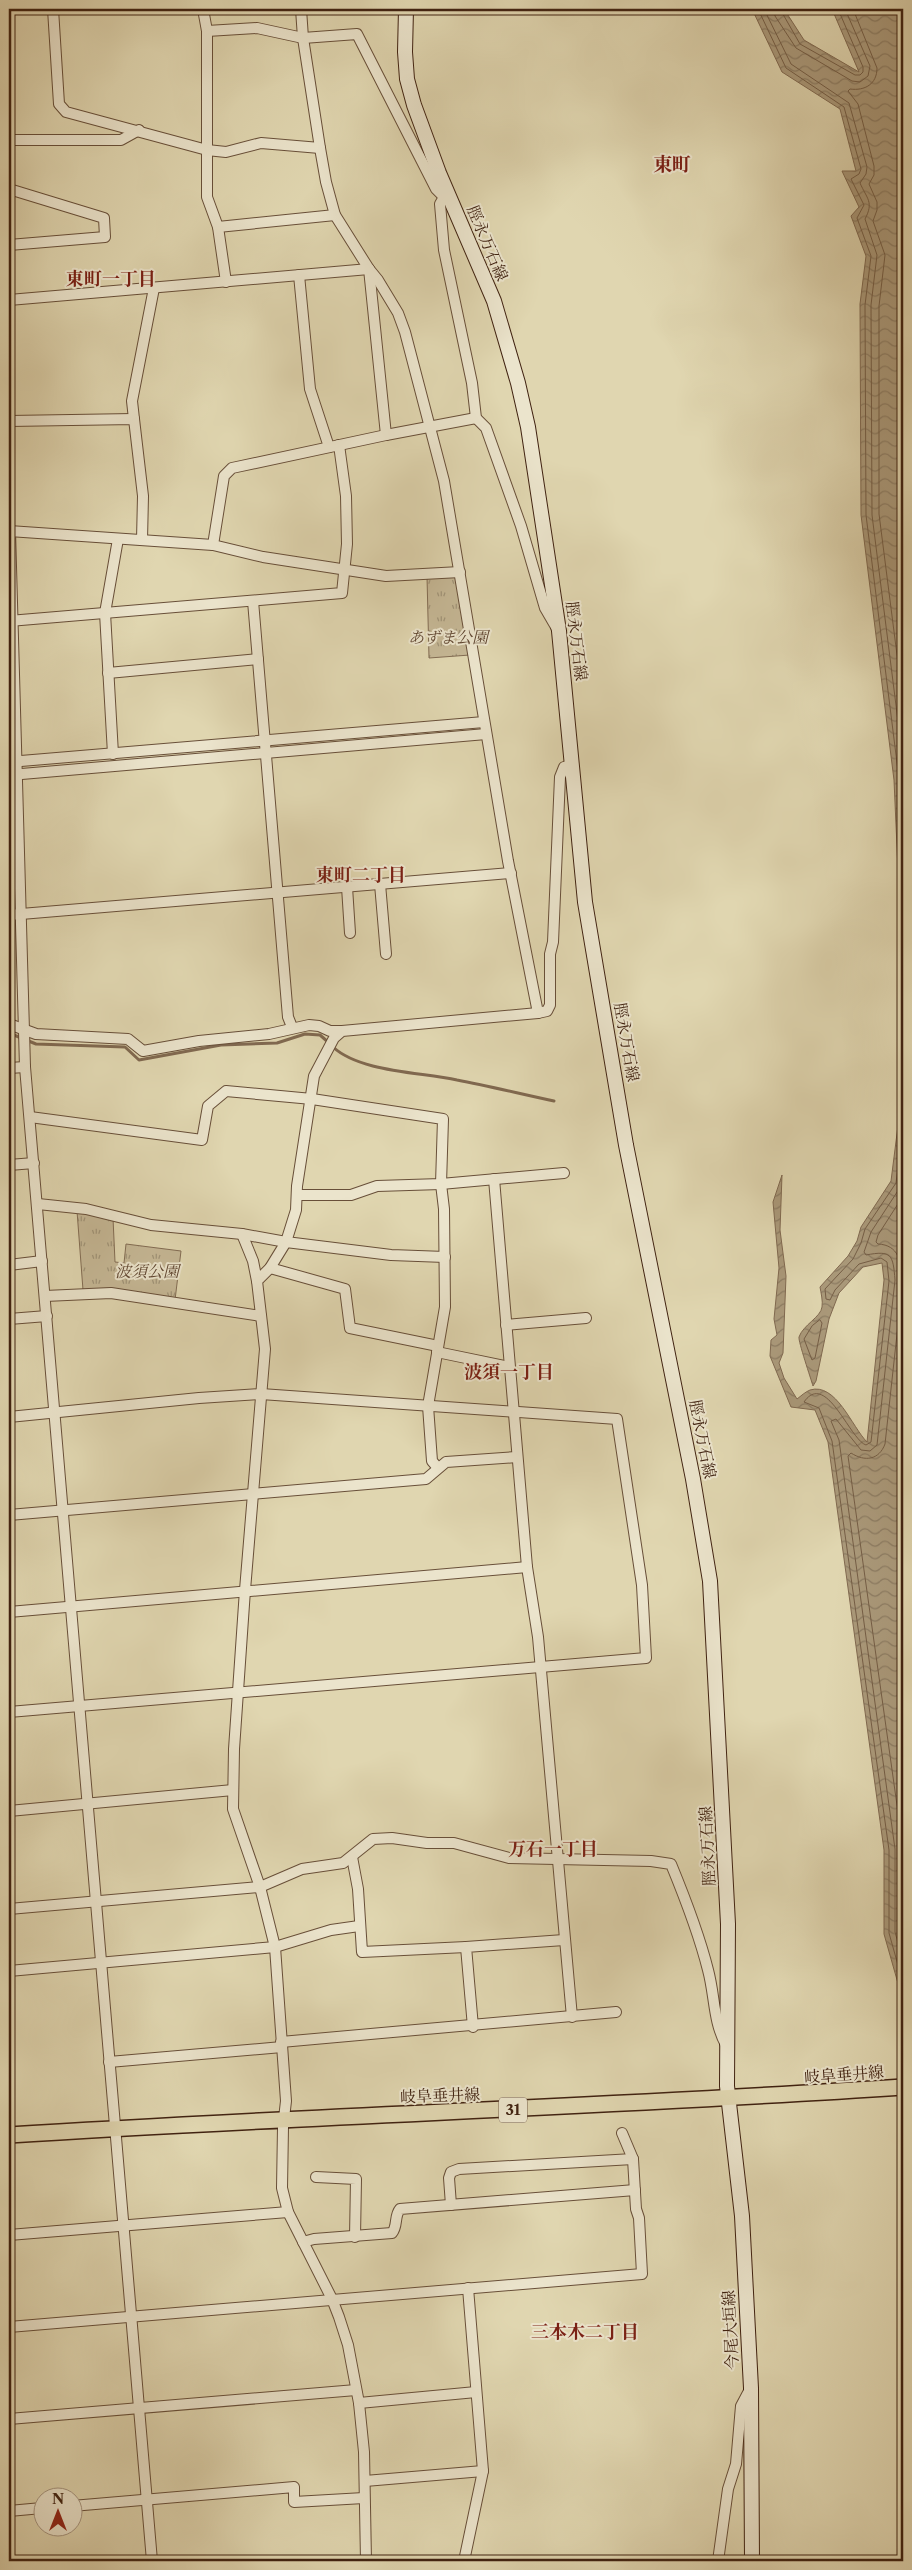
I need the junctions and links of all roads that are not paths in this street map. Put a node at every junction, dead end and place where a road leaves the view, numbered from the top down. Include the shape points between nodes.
1 (53, 9) edge
2 (202, 9) edge
3 (301, 9) edge
4 (406, 9) edge
5 (207, 31) junction
6 (303, 38) junction
7 (138, 130) junction
8 (9, 140) edge
9 (320, 148) junction
10 (207, 150) junction
11 (9, 189) edge
12 (447, 196) junction
13 (335, 215) junction
14 (218, 227) junction
15 (9, 245) edge
16 (369, 269) junction
17 (298, 275) junction
18 (226, 282) junction
19 (154, 288) junction
20 (9, 300) edge
21 (476, 418) junction
22 (134, 419) junction
23 (9, 421) edge
24 (430, 427) junction
25 (386, 435) junction
26 (334, 446) junction
27 (10, 531) edge
28 (118, 539) junction
29 (142, 540) junction
30 (213, 545) junction
31 (343, 569) junction
32 (460, 572) junction
33 (253, 601) junction
34 (105, 613) junction
35 (11, 621) edge
36 (559, 632) junction
37 (258, 659) junction
38 (108, 673) junction
39 (484, 722) junction
40 (486, 734) junction
41 (266, 741) junction
42 (267, 753) junction
43 (113, 754) junction
44 (12, 762) edge
45 (573, 765) junction
46 (12, 775) edge
47 (511, 873) junction
48 (380, 884) junction
49 (347, 887) junction
50 (279, 893) junction
51 (21, 914) junction
52 (9, 915) edge
53 (350, 933) dead end
54 (386, 954) dead end
55 (538, 1014) junction
56 (9, 1024) edge
57 (292, 1027) junction
58 (24, 1030) junction
59 (342, 1031) junction
60 (25, 1067) junction
61 (9, 1068) edge
62 (312, 1099) junction
63 (30, 1117) junction
64 (34, 1163) junction
65 (9, 1165) edge
66 (564, 1173) dead end
67 (494, 1179) junction
68 (441, 1184) junction
69 (298, 1195) junction
70 (38, 1204) junction
71 (242, 1234) junction
72 (286, 1242) junction
73 (445, 1257) junction
74 (42, 1261) junction
75 (9, 1265) edge
76 (270, 1268) junction
77 (257, 1281) junction
78 (45, 1296) junction
79 (47, 1316) junction
80 (261, 1316) junction
81 (586, 1318) dead end
82 (9, 1319) edge
83 (506, 1325) junction
84 (437, 1349) junction
85 (509, 1367) junction
86 (261, 1394) junction
87 (428, 1406) junction
88 (54, 1413) junction
89 (514, 1413) junction
90 (9, 1417) edge
91 (517, 1457) junction
92 (438, 1468) junction
93 (252, 1494) junction
94 (64, 1510) junction
95 (9, 1515) edge
96 (527, 1567) junction
97 (245, 1590) junction
98 (72, 1606) junction
99 (9, 1612) edge
100 (540, 1668) junction
101 (239, 1692) junction
102 (81, 1706) junction
103 (9, 1712) edge
104 (233, 1790) junction
105 (87, 1804) junction
106 (9, 1811) edge
107 (352, 1857) junction
108 (556, 1859) junction
109 (260, 1887) junction
110 (96, 1901) junction
111 (9, 1909) edge
112 (359, 1926) junction
113 (564, 1940) junction
114 (275, 1947) junction
115 (466, 1947) junction
116 (100, 1964) junction
117 (9, 1971) edge
118 (616, 2012) dead end
119 (572, 2017) junction
120 (473, 2026) junction
121 (282, 2044) junction
122 (727, 2045) junction
123 (108, 2062) junction
124 (903, 2088) edge
125 (734, 2098) junction
126 (284, 2119) junction
127 (115, 2128) junction
128 (622, 2133) dead end
129 (9, 2135) edge
130 (633, 2159) junction
131 (316, 2177) dead end
132 (635, 2190) junction
133 (451, 2205) junction
134 (288, 2212) junction
135 (123, 2226) junction
136 (9, 2235) edge
137 (355, 2237) junction
138 (303, 2242) junction
139 (468, 2288) junction
140 (332, 2299) junction
141 (130, 2317) junction
142 (9, 2327) edge
143 (751, 2388) junction
144 (356, 2390) junction
145 (476, 2392) junction
146 (359, 2403) junction
147 (139, 2408) junction
148 (9, 2420) edge
149 (483, 2471) junction
150 (365, 2481) junction
151 (364, 2498) junction
152 (147, 2500) junction
153 (82, 2505) edge
154 (32, 2509) edge
155 (9, 2511) edge
156 (152, 2561) edge
157 (366, 2561) edge
158 (464, 2561) edge
159 (718, 2561) edge
160 (752, 2561) edge

1 - 7 street via 59,104 66,112
2 - 5 street
3 - 6 street
4 - 12 main road, 脛永万石線 via 408,78 414,105
5 - 6 street via 257,28
5 - 10 street
6 - 9 street
6 - 12 street via 357,34 436,189
7 - 8 street via 121,140
7 - 10 street
9 - 10 street via 261,143 226,152
9 - 13 street
10 - 14 street via 207,197
11 - 15 street via 104,218 106,237
12 - 21 street via 440,204 444,250 472,383
12 - 36 main road, 脛永万石線 via 494,301 518,382 528,427
13 - 14 street
13 - 16 street
14 - 18 street
16 - 17 street
16 - 24 street via 398,313
16 - 25 street
17 - 18 street
17 - 26 street via 308,380
18 - 19 street
19 - 20 street
19 - 22 street via 132,401
21 - 24 street
21 - 36 street via 486,428 521,526 545,608
22 - 23 street
22 - 29 street via 143,496
24 - 25 street
24 - 32 street via 444,481
25 - 26 street
26 - 30 street via 232,468 224,476
26 - 31 street via 346,496 347,544
27 - 28 street
27 - 35 street
28 - 29 street
28 - 34 street
29 - 30 street
30 - 31 street via 263,557
31 - 32 street via 386,576
31 - 33 street via 342,593
32 - 39 street
33 - 34 street
33 - 37 street
34 - 35 street
34 - 38 street
35 - 44 street
36 - 45 main road, 脛永万石線
37 - 38 street
37 - 41 street
38 - 43 street
39 - 40 street
39 - 41 street
40 - 42 street
40 - 47 street
41 - 42 street
41 - 43 street
42 - 46 street
42 - 50 street
43 - 44 street
44 - 46 street
45 - 55 street via 564,767 560,777 550,1005
45 - 122 main road, 脛永万石線 via 585,902 626,1144 695,1489 710,1581 728,1924
46 - 51 street
47 - 48 street
47 - 55 street
48 - 49 street
48 - 54 street
49 - 50 street
49 - 53 street
50 - 51 street
50 - 57 street via 288,1017
51 - 52 street
51 - 58 street
55 - 59 street
56 - 58 street
57 - 58 street via 268,1034 143,1051 128,1038 36,1034
57 - 59 street via 314,1025 330,1031
58 - 60 street
59 - 62 street via 334,1038 314,1076
60 - 61 street
60 - 63 street
62 - 63 street via 226,1091 208,1106 202,1140
62 - 68 street via 443,1119
62 - 69 street
63 - 64 street
64 - 65 street
64 - 70 street
66 - 67 street
67 - 68 street
67 - 83 street
68 - 69 street via 377,1186 351,1195
68 - 73 street
69 - 72 street
70 - 71 street via 86,1209 151,1225
70 - 74 street
71 - 72 street
71 - 77 street
72 - 73 street via 391,1255
72 - 76 street
73 - 84 street via 445,1307
74 - 75 street
74 - 78 street
76 - 77 street
76 - 84 street via 345,1289 350,1328
77 - 80 street
78 - 79 street
78 - 80 street via 111,1293
79 - 82 street
79 - 88 street
80 - 86 street via 265,1349
81 - 83 street
83 - 85 street
84 - 85 street
84 - 87 street
85 - 89 street
86 - 87 street
86 - 88 street
86 - 93 street
87 - 89 street
87 - 92 street via 432,1461
88 - 90 street
88 - 94 street
89 - 91 street
89 - 100 street via 617,1419 642,1585 646,1658
91 - 92 street via 446,1462
91 - 96 street
92 - 93 street via 426,1479
93 - 94 street
93 - 97 street
94 - 95 street
94 - 98 street
96 - 97 street
96 - 100 street
97 - 98 street
97 - 101 street
98 - 99 street
98 - 102 street
100 - 101 street
100 - 108 street
101 - 102 street
101 - 104 street
102 - 103 street
102 - 105 street
104 - 105 street
104 - 109 street via 233,1809
105 - 106 street
105 - 110 street
107 - 108 street via 372,1839 392,1838 454,1843 509,1858
107 - 109 street via 343,1863 302,1869
107 - 112 street via 358,1889
108 - 113 street
108 - 122 street via 671,1864 709,1971 718,2030
109 - 110 street
109 - 114 street
110 - 111 street
110 - 116 street
112 - 114 street via 331,1930
112 - 115 street via 362,1952
113 - 115 street
113 - 119 street
114 - 116 street
114 - 121 street
115 - 120 street
116 - 117 street
116 - 123 street
118 - 119 street
119 - 120 street
120 - 121 street
121 - 123 street
121 - 126 street
122 - 125 main road, 脛永万石線
123 - 127 street
124 - 125 main road, 岐阜垂井線 / 31
125 - 126 main road, 岐阜垂井線 / 31
125 - 143 main road, 今尾大垣線
126 - 127 main road, 岐阜垂井線 / 31
126 - 134 street via 281,2178
127 - 129 main road, 岐阜垂井線 / 31
127 - 135 street
128 - 130 street
130 - 132 street
130 - 133 street via 459,2169 451,2172 449,2178
131 - 137 street via 356,2179
132 - 133 street
132 - 139 street via 640,2218 642,2274
133 - 137 street via 400,2209 392,2234
134 - 135 street
134 - 138 street
135 - 136 street
135 - 141 street
137 - 138 street
138 - 140 street
139 - 140 street
139 - 145 street
140 - 141 street
140 - 144 street via 348,2345
141 - 142 street
141 - 147 street
143 - 159 street via 741,2406 736,2464 728,2489
143 - 160 main road, 今尾大垣線
144 - 146 street
144 - 147 street
145 - 146 street
145 - 149 street
146 - 150 street
147 - 148 street
147 - 152 street
149 - 150 street
149 - 158 street
150 - 151 street
151 - 152 street via 294,2502 294,2487
151 - 157 street
152 - 153 street
152 - 156 street
154 - 155 street

